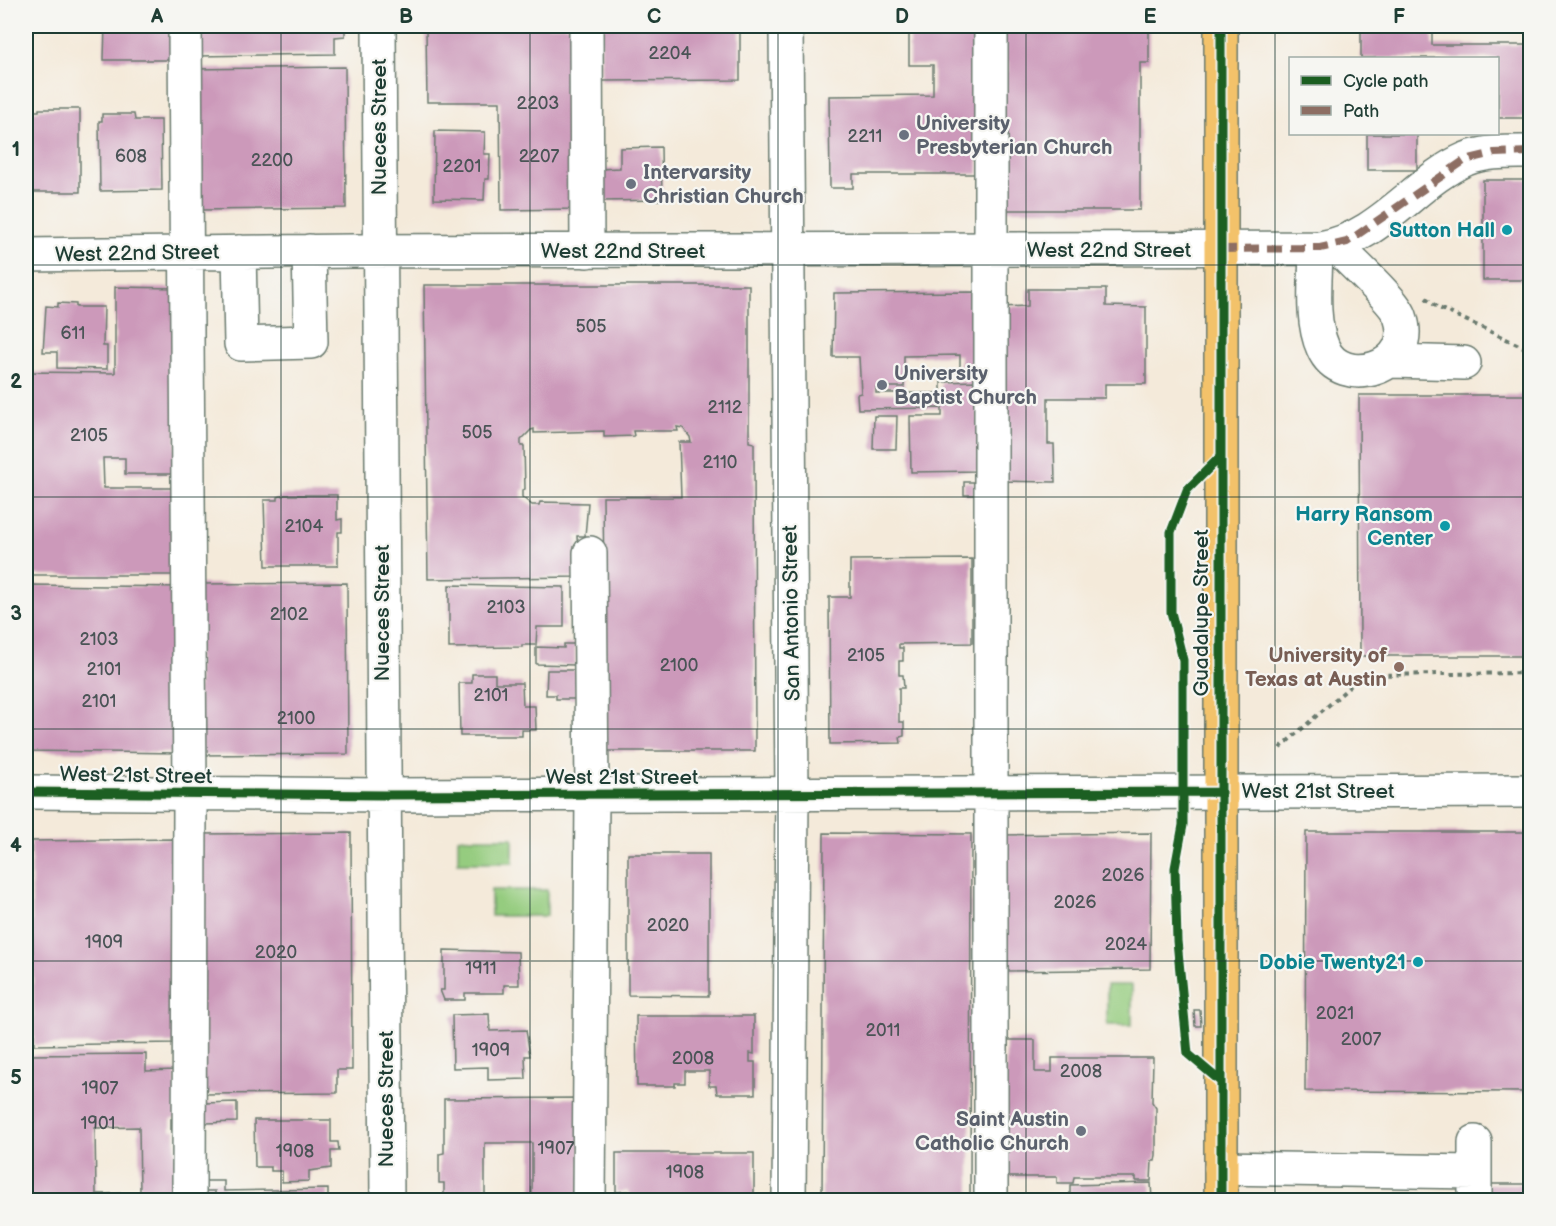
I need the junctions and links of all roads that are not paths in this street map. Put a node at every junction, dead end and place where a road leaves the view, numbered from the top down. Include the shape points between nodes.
1 (185, 26) edge
2 (379, 26) edge
3 (586, 26) edge
4 (786, 26) edge
5 (991, 26) edge
6 (1221, 26) edge
7 (1530, 152) edge
8 (1325, 247) junction
9 (1221, 249) junction
10 (380, 250) junction
11 (992, 250) junction
12 (309, 251) junction
13 (587, 251) junction
14 (788, 251) junction
15 (186, 252) junction
16 (239, 252) junction
17 (26, 255) edge
18 (1392, 361) junction
19 (1464, 363) dead end
20 (590, 553) dead end
21 (1530, 791) edge
22 (26, 792) edge
23 (1219, 792) junction
24 (992, 793) junction
25 (190, 794) junction
26 (384, 795) junction
27 (592, 795) junction
28 (792, 795) junction
29 (1221, 1168) junction
30 (1475, 1172) edge
31 (189, 1200) edge
32 (387, 1200) edge
33 (589, 1200) edge
34 (789, 1200) edge
35 (991, 1200) edge
36 (1221, 1200) edge

1 - 15 street
2 - 10 street, Nueces Street
3 - 13 street
4 - 14 street, San Antonio Street
5 - 11 street
6 - 9 main road, Guadalupe Street
7 - 8 street via 1494,153 1465,160 1347,242
8 - 9 street, West 22nd Street
8 - 18 street via 1399,315 1401,346
8 - 18 street via 1316,310 1323,350 1347,369 1371,371
9 - 11 street, West 22nd Street
9 - 23 main road, Guadalupe Street
10 - 12 street, West 22nd Street
10 - 13 street, West 22nd Street
10 - 26 street, Nueces Street
11 - 14 street, West 22nd Street
11 - 24 street
12 - 16 street, West 22nd Street
12 - 16 street via 311,342 241,344
13 - 14 street, West 22nd Street
14 - 28 street, San Antonio Street
15 - 16 street, West 22nd Street
15 - 17 street, West 22nd Street
15 - 25 street
18 - 19 street
20 - 27 street
21 - 23 street, West 21st Street
22 - 25 street, West 21st Street
23 - 24 street, West 21st Street
23 - 29 main road, Guadalupe Street
24 - 28 street, West 21st Street
24 - 35 street
25 - 26 street, West 21st Street
25 - 31 street
26 - 27 street, West 21st Street
26 - 32 street, Nueces Street
27 - 28 street, West 21st Street
27 - 33 street
28 - 34 street, San Antonio Street
29 - 30 street
29 - 36 main road, Guadalupe Street

